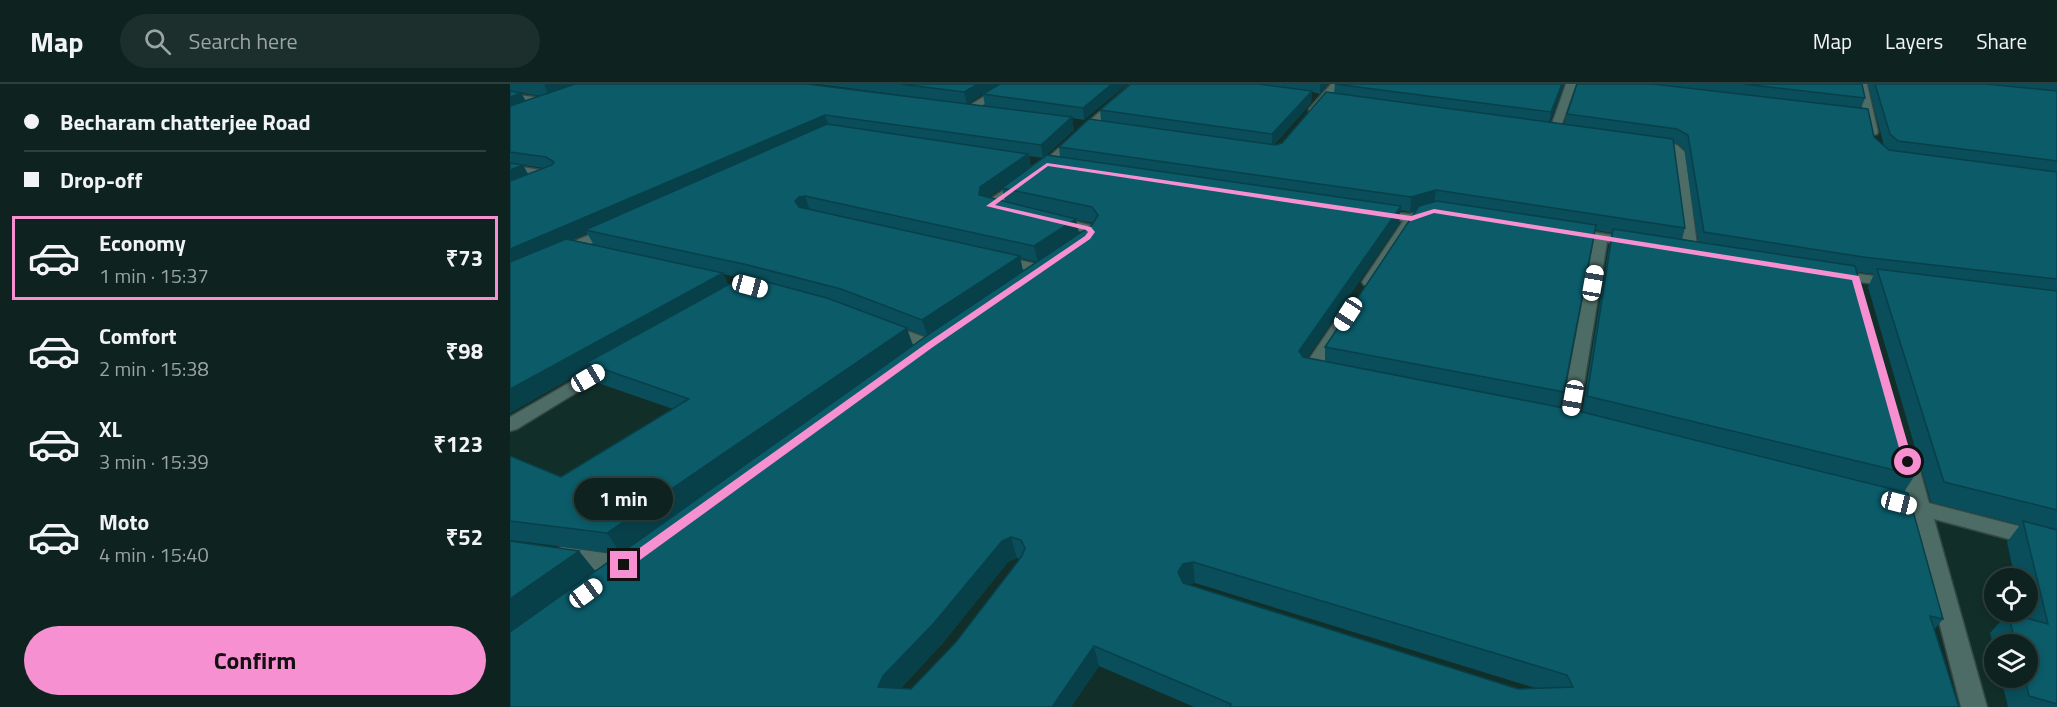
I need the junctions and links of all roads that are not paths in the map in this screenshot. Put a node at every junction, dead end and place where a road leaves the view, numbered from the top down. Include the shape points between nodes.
1 (1011, 84) edge
2 (1137, 84) edge
3 (1336, 84) edge
4 (1571, 84) edge
5 (1862, 84) edge
6 (510, 97) edge
7 (958, 107) edge
8 (969, 109) junction
9 (993, 112) edge
10 (510, 116) edge
11 (1303, 122) edge
12 (1080, 126) junction
13 (1098, 128) edge
14 (1554, 132) edge
15 (1643, 142) edge
16 (1877, 149) edge
17 (1024, 161) edge
18 (1053, 165) junction
19 (510, 169) edge
20 (510, 193) edge
21 (1364, 211) edge
22 (1445, 213) edge
23 (1411, 218) junction
24 (626, 223) edge
25 (1557, 230) edge
26 (1601, 237) junction
27 (1646, 245) edge
28 (573, 247) junction
29 (595, 252) edge
30 (1691, 253) edge
31 (552, 256) edge
32 (982, 256) edge
33 (1040, 269) junction
34 (1821, 273) edge
35 (1856, 278) junction
36 (1021, 281) edge
37 (1915, 285) edge
38 (1360, 294) edge
39 (1862, 301) edge
40 (1348, 314) edge
41 (875, 324) edge
42 (948, 332) edge
43 (930, 345) junction
44 (627, 355) edge
45 (911, 359) edge
46 (1334, 375) edge
47 (1546, 416) edge
48 (1569, 421) junction
49 (510, 424) edge
50 (1592, 427) edge
51 (1901, 439) edge
52 (1876, 497) edge
53 (1921, 508) junction
54 (2057, 544) edge
55 (644, 551) edge
56 (544, 554) edge
57 (624, 565) junction
58 (605, 579) edge
59 (1974, 707) edge

1 - 8 street
2 - 12 street
3 - 11 street
4 - 14 street
5 - 16 street via 1863,115
6 - 10 street via 556,100
7 - 8 street
8 - 9 street
12 - 13 street
12 - 18 street
15 - 30 street via 1673,147 1679,152
17 - 18 street
18 - 33 street via 990,206 1089,229 1088,237
19 - 20 street via 553,176
21 - 23 street
22 - 23 street via 1434,211
23 - 38 street
24 - 28 street
25 - 26 street
26 - 27 street
26 - 48 street
28 - 29 street
28 - 31 street
32 - 33 street
33 - 36 street
34 - 35 street
35 - 37 street
35 - 39 street
40 - 46 street via 1310,371
41 - 43 street
42 - 43 street
43 - 45 street
44 - 49 street
47 - 48 street
48 - 50 street
51 - 53 street
52 - 53 street
53 - 54 street
53 - 59 street
55 - 57 street
56 - 57 street
57 - 58 street

